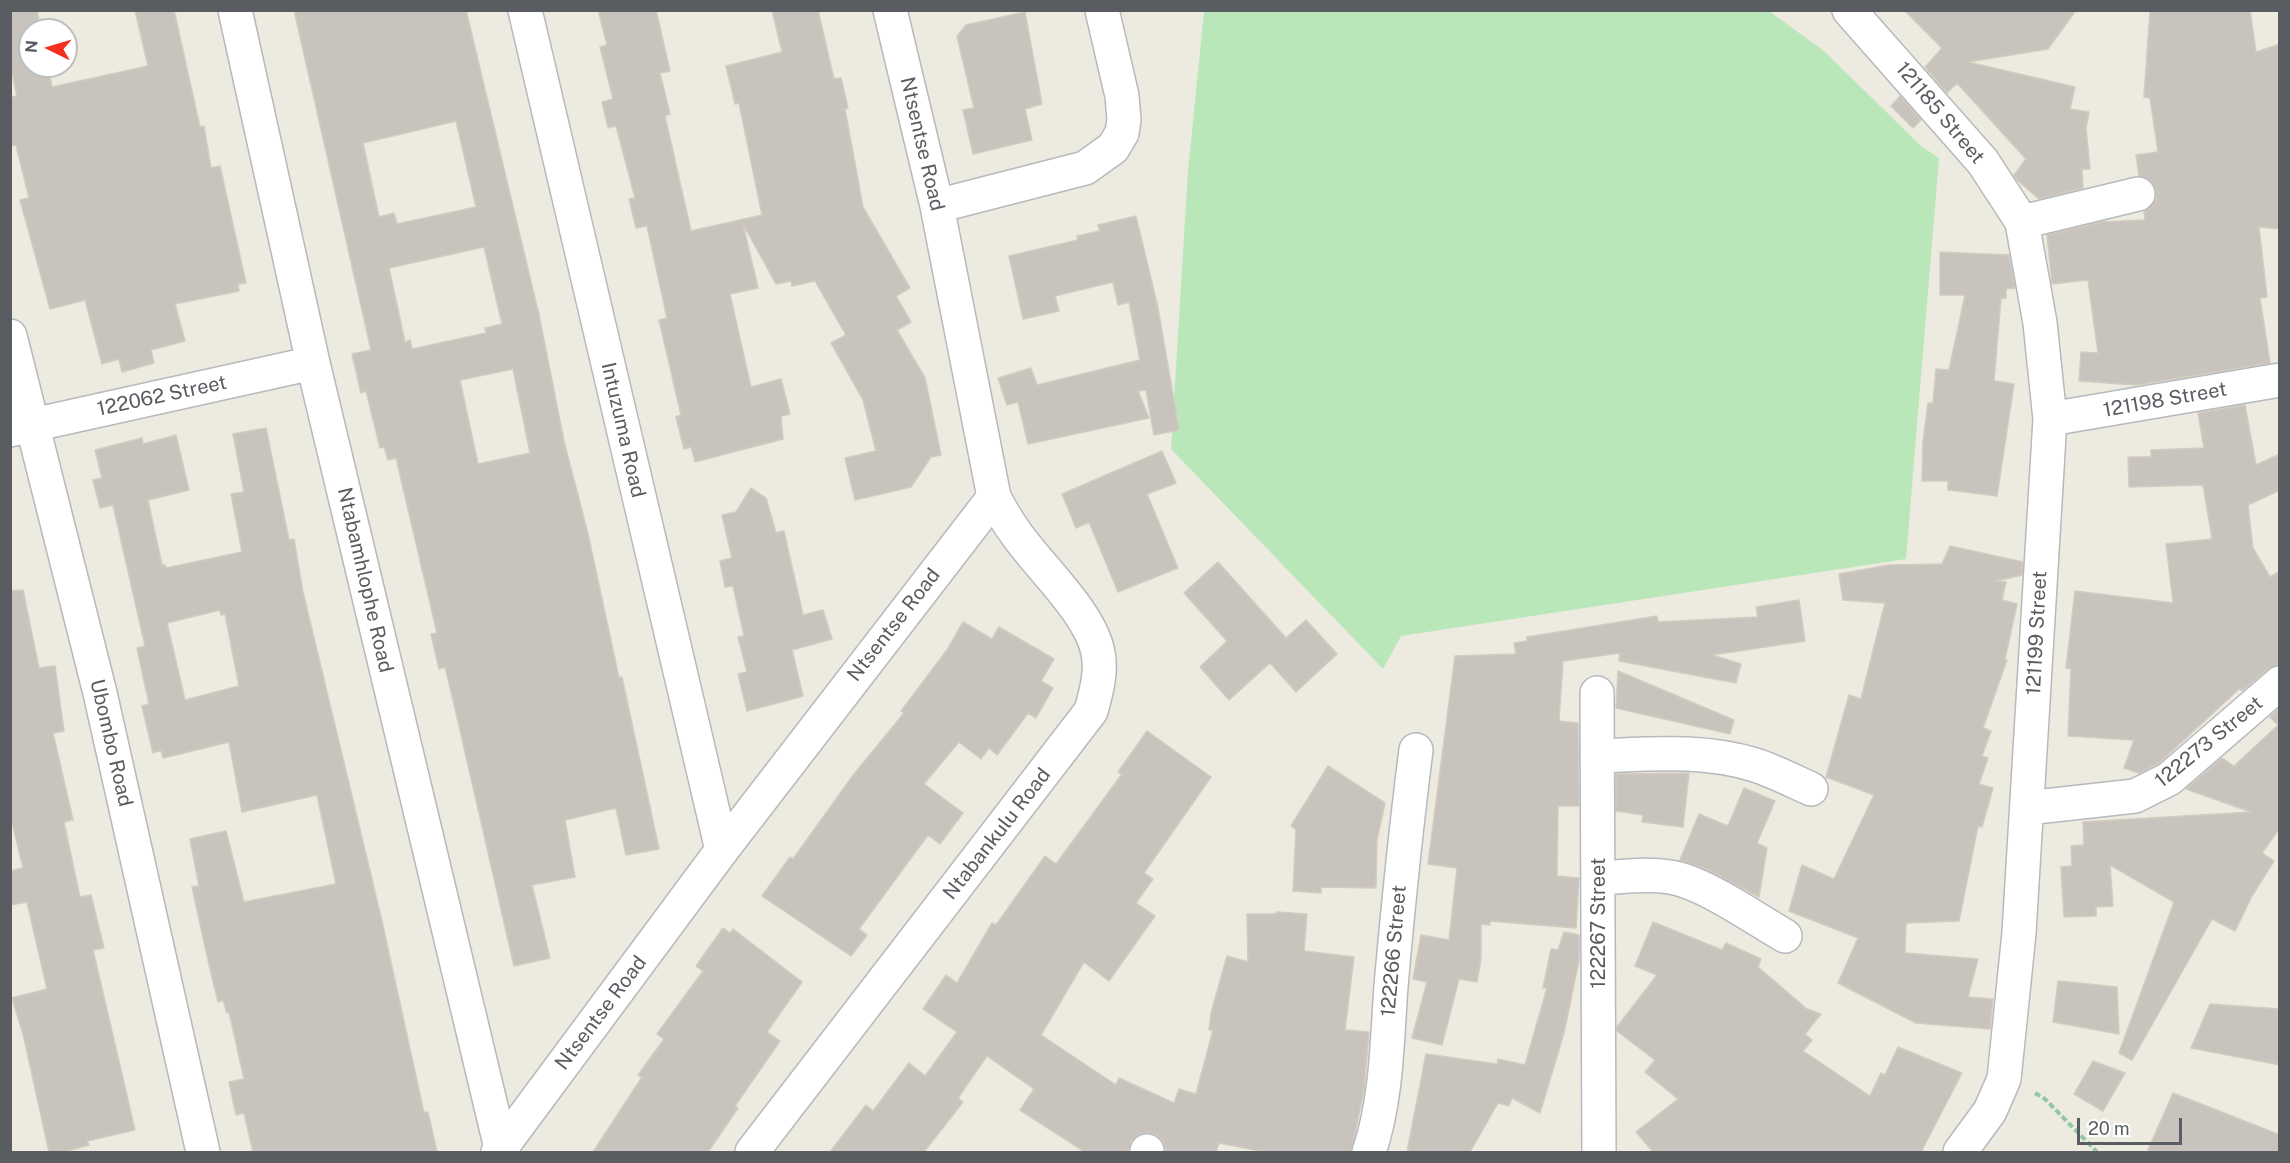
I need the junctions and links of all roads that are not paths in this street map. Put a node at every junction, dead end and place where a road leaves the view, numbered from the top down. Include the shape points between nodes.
1 (235, 10) edge
2 (525, 10) edge
3 (890, 10) edge
4 (1102, 10) edge
5 (1850, 10) edge
6 (2138, 194) dead end
7 (937, 206) junction
8 (2022, 222) junction
9 (10, 336) edge
10 (313, 363) junction
11 (2280, 380) edge
12 (2050, 419) junction
13 (21, 427) edge
14 (993, 497) junction
15 (2280, 683) edge
16 (1598, 693) dead end
17 (1416, 750) dead end
18 (1597, 756) junction
19 (1811, 789) dead end
20 (2027, 808) junction
21 (722, 850) junction
22 (1600, 878) junction
23 (1785, 936) dead end
24 (499, 1150) edge
25 (203, 1152) edge
26 (752, 1152) edge
27 (1369, 1152) edge
28 (1599, 1152) edge
29 (1960, 1152) edge

1 - 10 street, Ntabamhlophe Road
2 - 21 street, Intuzuma Road
3 - 7 street, Ntsentse Road
4 - 7 street via 1123,104 1122,134 1113,148 1085,168
5 - 8 street, 121185 Street via 1970,146
6 - 8 street
7 - 14 street, Ntsentse Road
8 - 12 street, 121199 Street via 2040,323
9 - 13 street, Ubombo Road
10 - 13 street, 122062 Street
10 - 24 street, Ntabamhlophe Road
11 - 12 street, 121198 Street
12 - 20 street, 121199 Street
13 - 25 street, Ubombo Road via 100,693
14 - 21 street, Ntsentse Road
14 - 26 street, Ntabankulu Road via 1014,532 1089,630 1098,652 1099,681 1091,711
15 - 20 street, 122273 Street via 2169,779 2151,789 2135,796
16 - 18 street, 122267 Street
17 - 27 street, 122266 Street via 1402,859 1383,1079
18 - 19 street via 1682,753 1722,758 1755,765
18 - 22 street, 122267 Street
20 - 29 street, 121199 Street via 2014,1000 2004,1079 1990,1111
21 - 24 street, Ntsentse Road
22 - 23 street via 1680,879
22 - 28 street, 122267 Street

